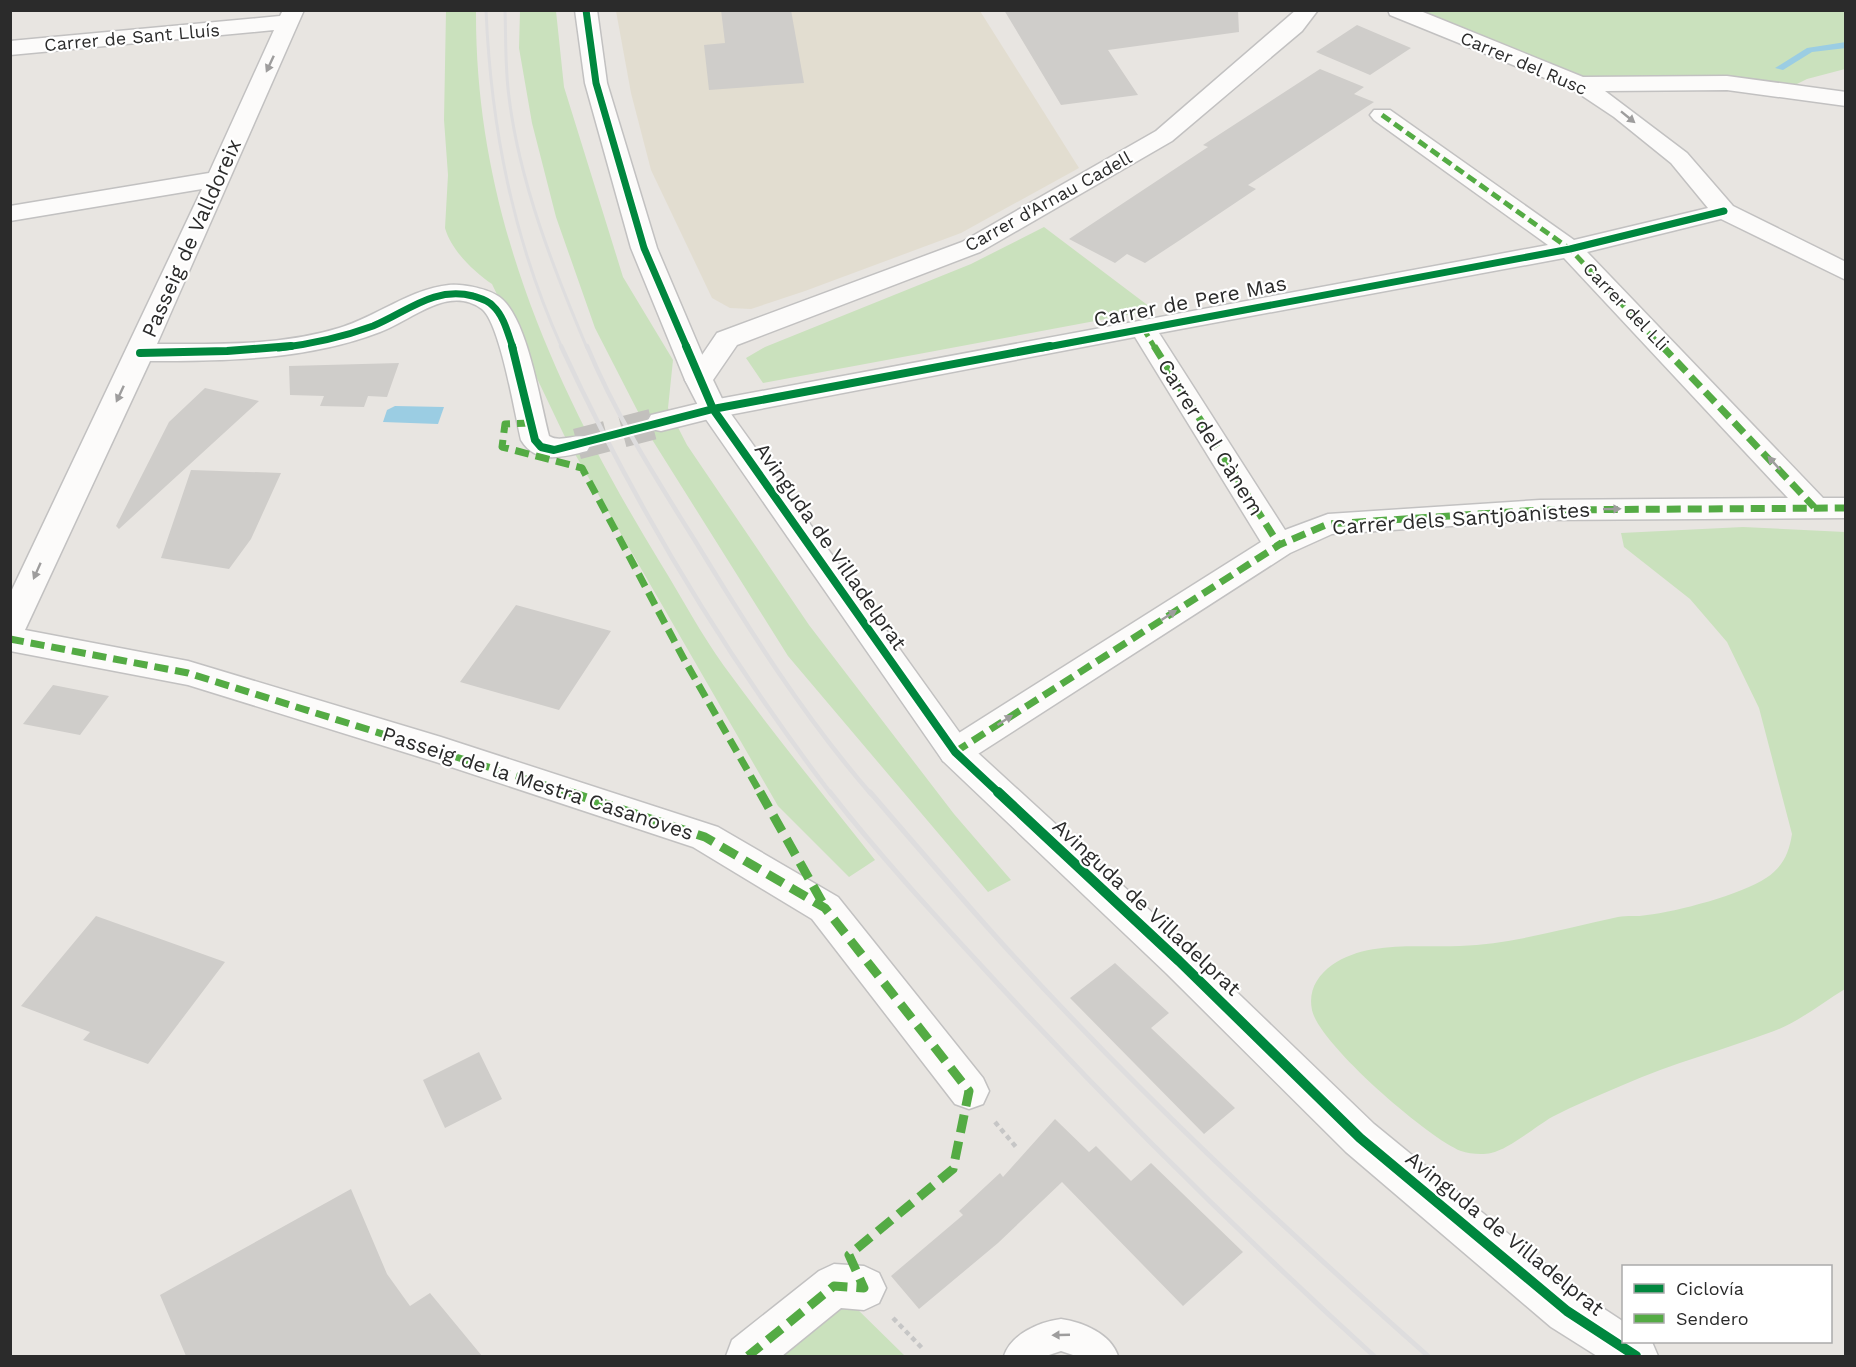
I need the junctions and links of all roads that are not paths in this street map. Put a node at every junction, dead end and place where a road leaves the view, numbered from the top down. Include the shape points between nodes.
1 (586, 10) edge
2 (1308, 10) edge
3 (1398, 10) edge
4 (292, 16) edge
5 (10, 48) edge
6 (1580, 84) junction
7 (1845, 99) edge
8 (1382, 115) dead end
9 (216, 179) junction
10 (1724, 211) junction
11 (10, 214) edge
12 (1570, 249) junction
13 (1845, 272) edge
14 (1143, 328) junction
15 (140, 353) junction
16 (706, 394) junction
17 (661, 422) tunnel mouth
18 (577, 444) tunnel mouth
19 (1814, 507) junction
20 (1845, 508) edge
21 (1279, 545) junction
22 (10, 628) edge
23 (10, 639) edge
24 (956, 752) junction
25 (969, 1091) dead end
26 (864, 1288) dead end
27 (748, 1356) edge
28 (1020, 1356) edge
29 (1102, 1356) edge
30 (1636, 1356) edge

1 - 16 street, Avinguda de Villadelprat via 596,84 644,248
2 - 16 street, Carrer d'Arnau Cadell via 1164,136 971,247 727,339
3 - 6 street, Carrer del Rusc
4 - 5 street, Carrer de Sant Lluís
4 -> 9 street, Passeig de Valldoreix
6 - 7 street via 1727,83
6 -> 10 street, Carrer del Rusc via 1678,158
8 - 12 street, Carrer del Lli
9 - 11 street
9 - 15 street, Passeig de Valldoreix
10 - 12 street, Carrer de Pere Mas
10 - 13 street, Carrer del Rusc
12 - 14 street, Carrer de Pere Mas
19 -> 12 street, Carrer del Lli
14 - 16 street, Carrer de Pere Mas
14 - 21 street, Carrer del Cànem
15 - 18 street via 243,352 321,340 370,327 450,293 473,296 493,305 502,319 535,440 541,447 554,450
15 -> 22 street, Passeig de Valldoreix
16 - 17 street, Carrer de Pere Mas
16 - 24 street, Avinguda de Villadelprat
19 - 20 street, Carrer dels Santjoanistes
21 -> 19 street, Carrer dels Santjoanistes via 1328,524 1540,510
24 -> 21 street, Carrer dels Santjoanistes
23 - 25 street, Passeig de la Mestra Casanoves via 188,673 441,750 705,837 825,908
24 - 30 street, Avinguda de Villadelprat via 1360,1138 1567,1311
26 - 27 street via 834,1286
29 -> 28 lane via 1070,1334 1037,1341

